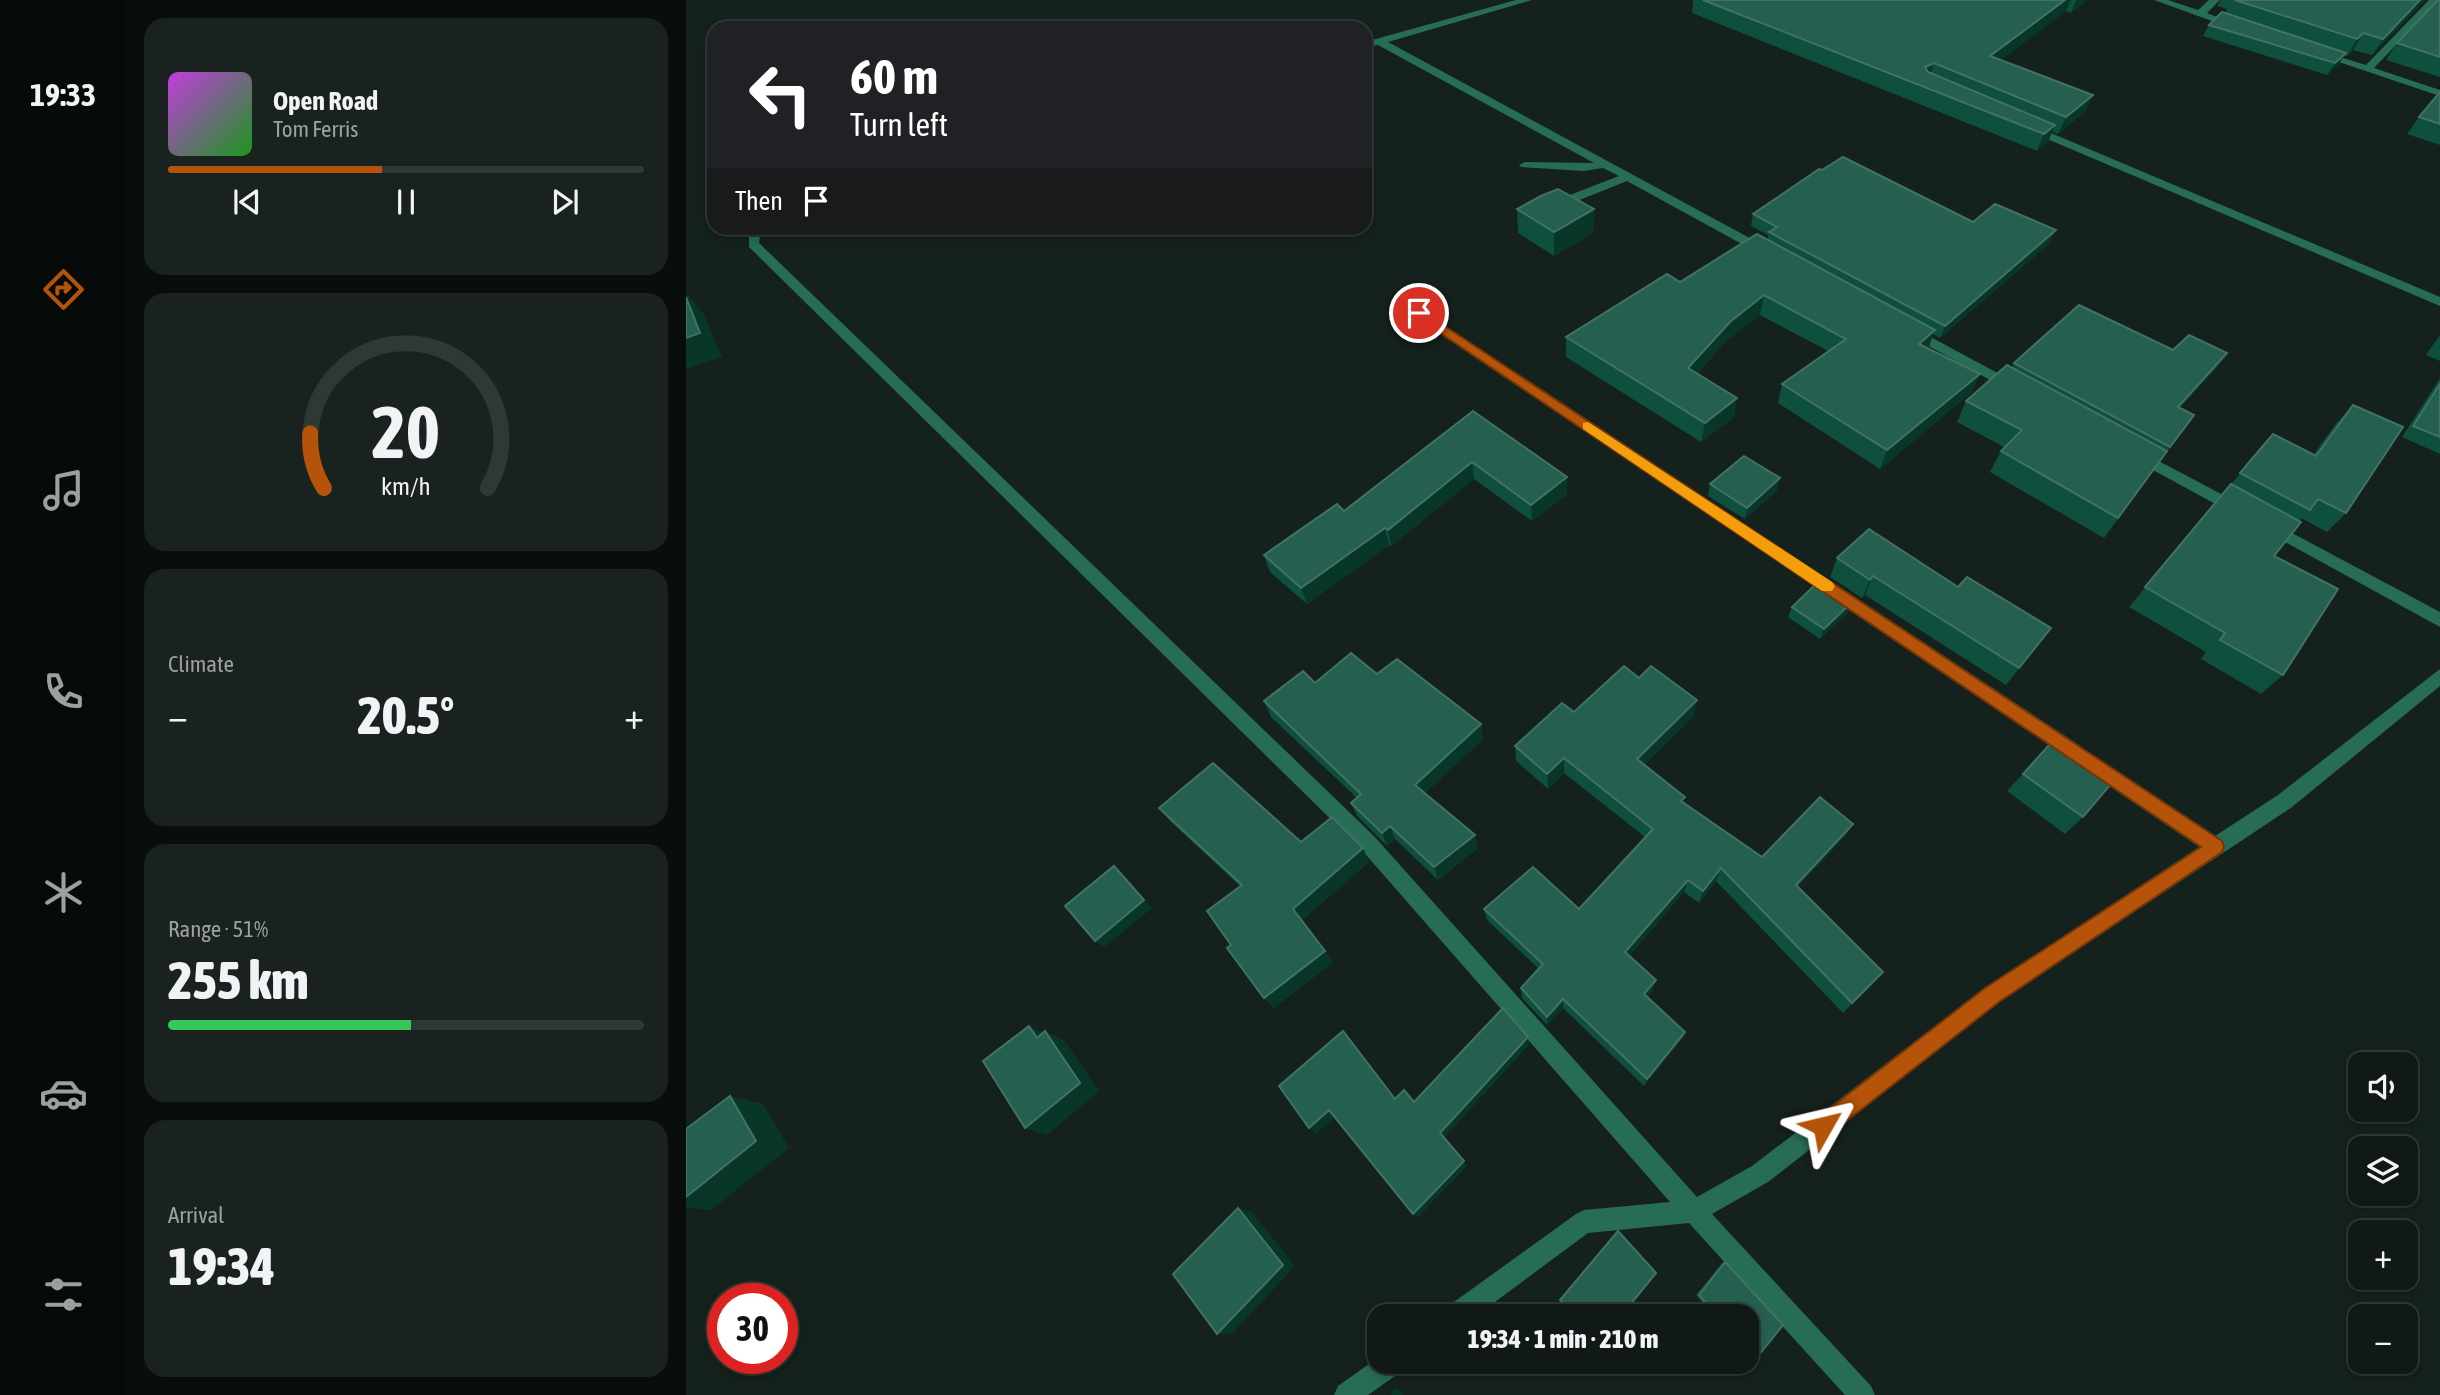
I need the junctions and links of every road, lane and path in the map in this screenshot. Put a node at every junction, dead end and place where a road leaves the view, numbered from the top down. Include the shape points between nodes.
1 (1527, 0) edge
2 (2159, 0) edge
3 (2215, 0) edge
4 (2434, 0) edge
5 (2200, 14) junction
6 (2251, 31) edge
7 (1372, 43) edge
8 (2303, 48) edge
9 (2367, 69) junction
10 (2440, 93) edge
11 (2021, 125) edge
12 (1605, 164) junction
13 (1525, 165) dead end
14 (1628, 177) junction
15 (1538, 214) edge
16 (754, 235) edge
17 (1774, 256) edge
18 (2440, 302) edge
19 (1419, 313) dead end
20 (1895, 322) edge
21 (2028, 395) edge
22 (2125, 448) edge
23 (2440, 620) edge
24 (2440, 676) edge
25 (2215, 847) junction
26 (1694, 1211) junction
27 (1472, 1304) edge
28 (1376, 1374) edge
29 (1347, 1395) edge
30 (1862, 1395) edge

1 - 7 street
2 - 5 street
3 - 5 street
4 - 9 street
5 - 6 street
7 - 12 street
8 - 9 street
9 - 10 street
11 - 18 street
12 - 13 street via 1584,168
12 - 14 street
14 - 15 street
14 - 17 street
16 - 26 street via 753,244 1367,842
19 - 25 street
20 - 21 street
22 - 23 street
24 - 25 street via 2285,801
25 - 26 street via 1992,995 1760,1174
26 - 27 street via 1584,1222
26 - 30 street
28 - 29 street

